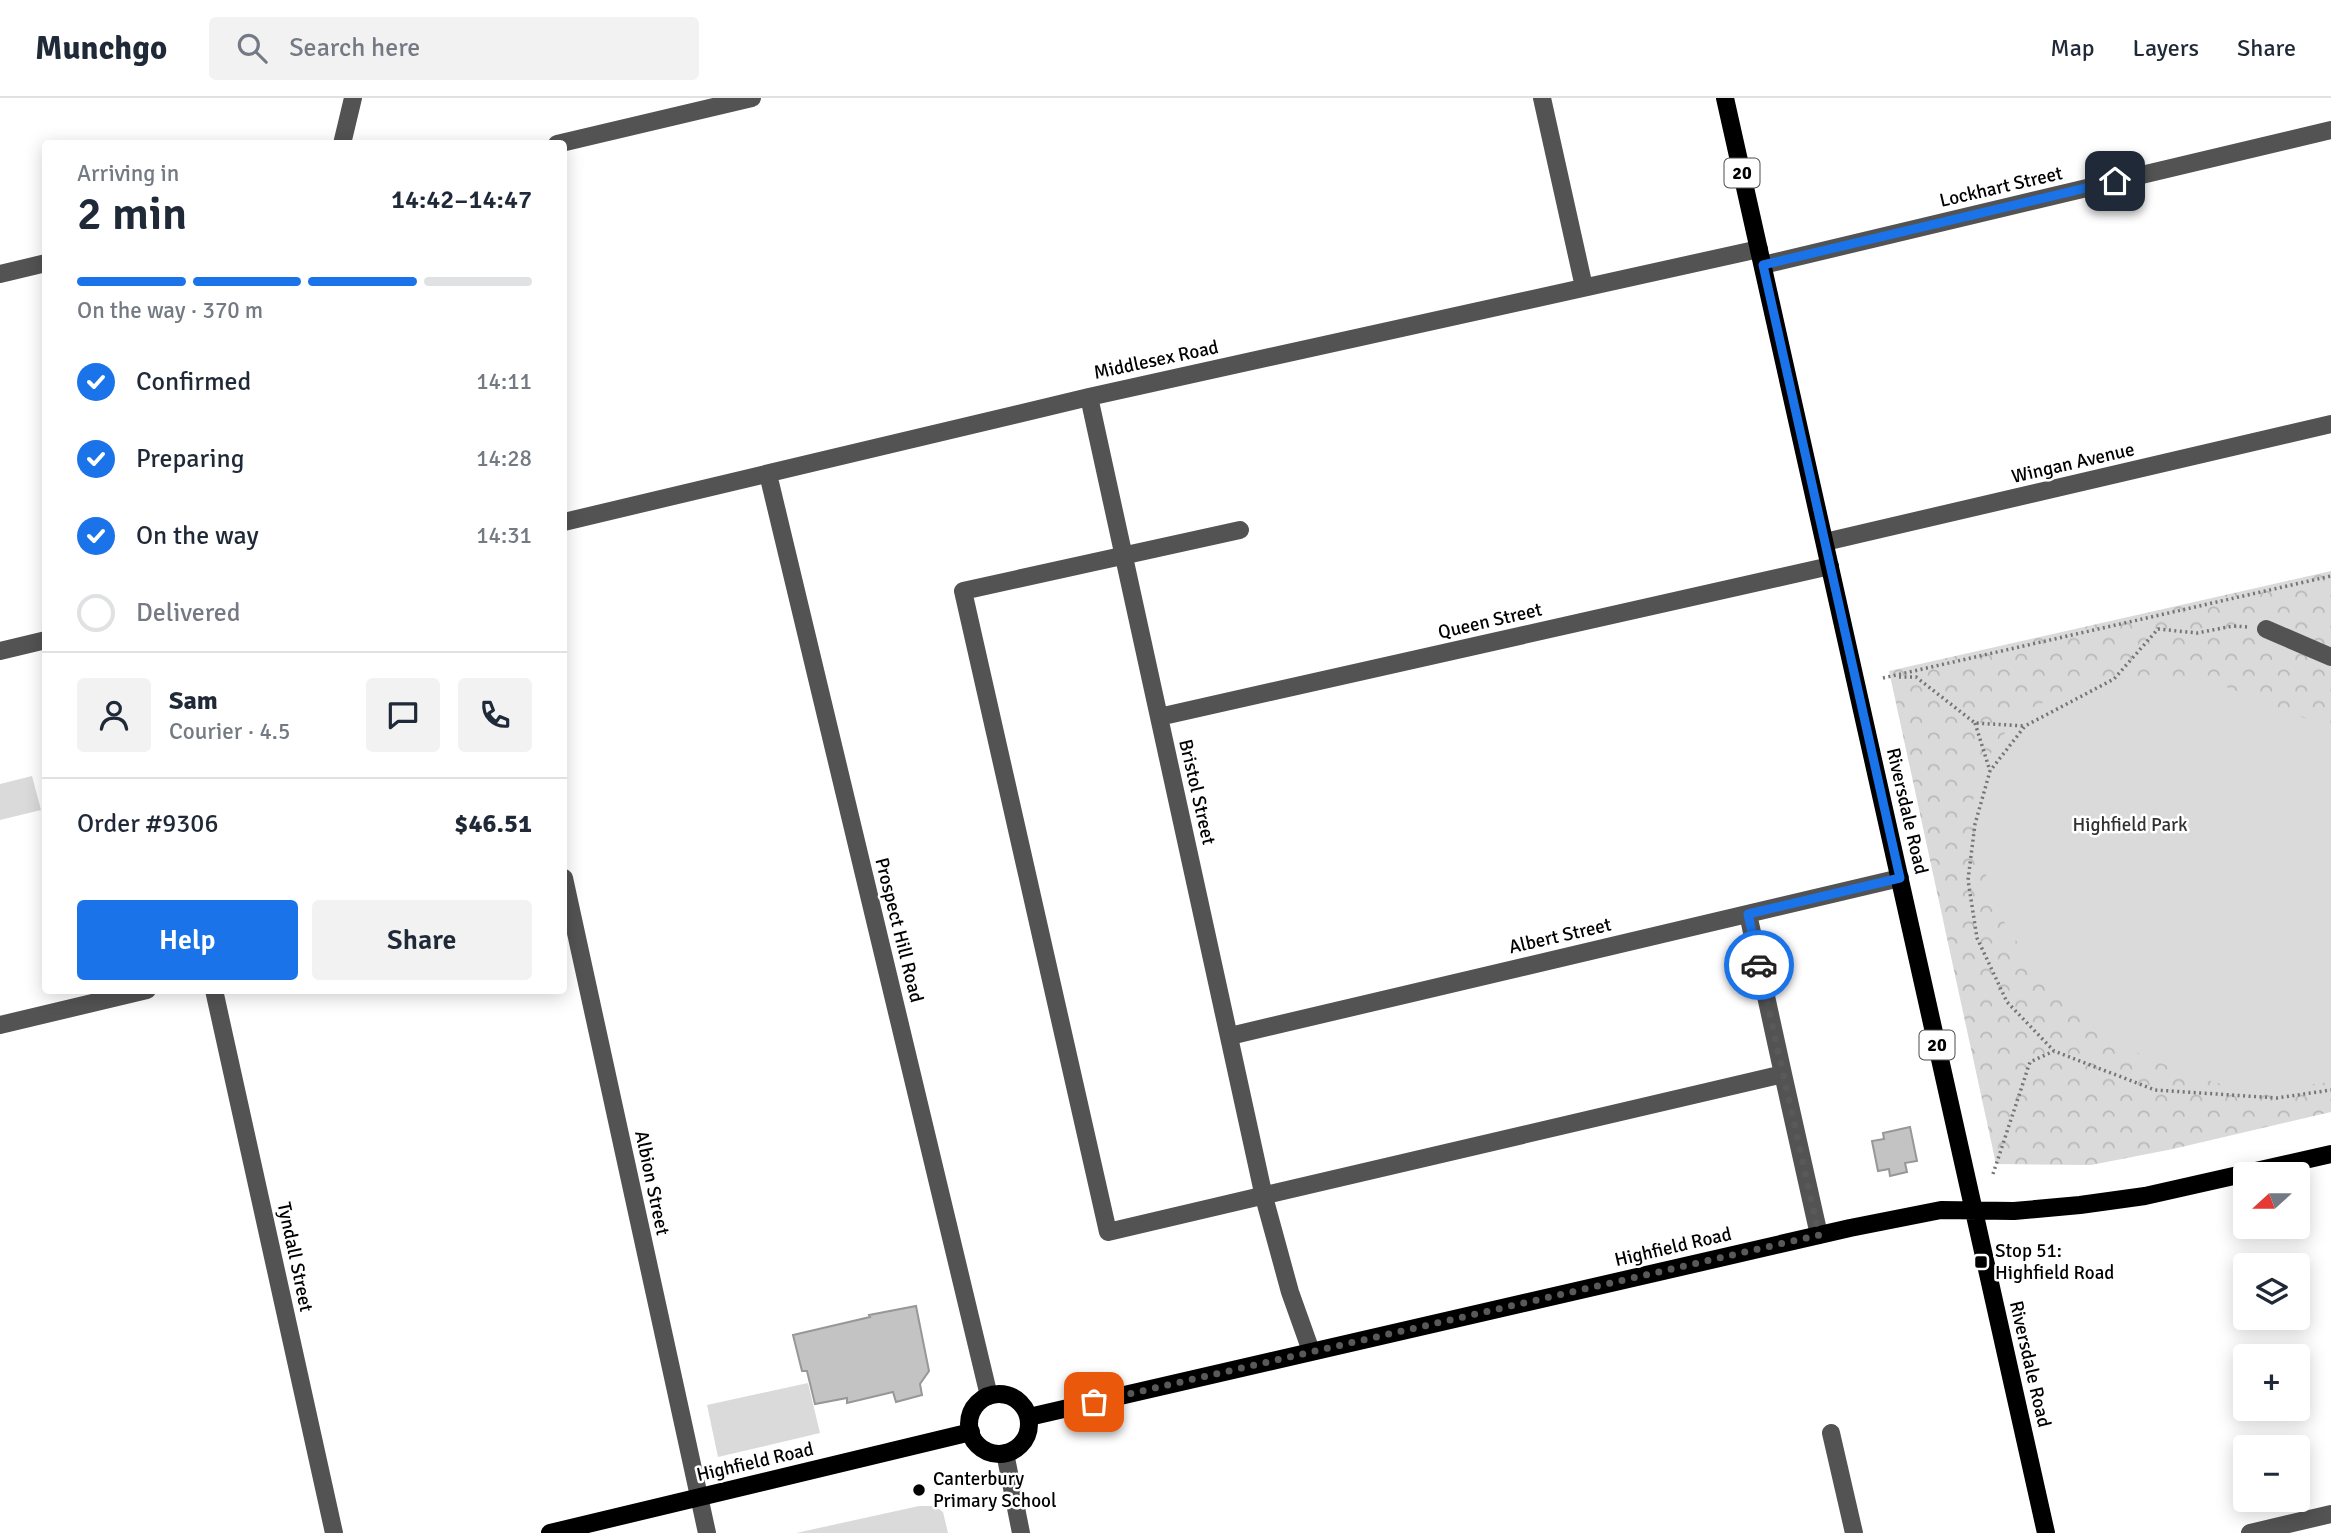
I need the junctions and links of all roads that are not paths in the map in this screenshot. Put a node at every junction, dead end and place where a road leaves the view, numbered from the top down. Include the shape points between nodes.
1 (352, 98) edge
2 (752, 98) edge
3 (1542, 98) edge
4 (1725, 98) edge
5 (2331, 130) edge
6 (343, 140) edge
7 (567, 142) edge
8 (1761, 257) junction
9 (42, 264) edge
10 (0, 274) edge
11 (1584, 287) junction
12 (1089, 397) junction
13 (2331, 424) edge
14 (768, 474) junction
15 (567, 521) edge
16 (1240, 530) dead end
17 (1825, 542) junction
18 (1124, 555) junction
19 (1830, 566) junction
20 (2266, 629) road end
21 (42, 641) edge
22 (0, 651) edge
23 (2331, 657) edge
24 (1159, 718) junction
25 (1900, 878) junction
26 (567, 892) edge
27 (1748, 914) junction
28 (130, 994) edge
29 (216, 994) edge
30 (0, 1025) edge
31 (1230, 1036) junction
32 (1783, 1074) junction
33 (2331, 1154) edge
34 (1264, 1197) junction
35 (1975, 1211) junction
36 (1819, 1235) junction
37 (1311, 1352) junction
38 (989, 1396) junction
39 (1029, 1417) junction
40 (971, 1432) junction
41 (1831, 1433) dead end
42 (1005, 1453) junction
43 (700, 1497) junction
44 (2331, 1514) edge
45 (334, 1533) edge
46 (550, 1533) edge
47 (707, 1533) edge
48 (1021, 1533) edge
49 (1854, 1533) edge
50 (2046, 1533) edge
51 (2250, 1533) edge

1 - 6 street
2 - 7 street
3 - 11 street
4 - 8 main road, Riversdale Road / 20
5 - 8 street, Lockhart Street
8 - 11 street, Middlesex Road via 1702,261
8 - 17 main road, Riversdale Road / 20
9 - 10 street
11 - 12 street, Middlesex Road
12 - 14 street, Middlesex Road
12 - 18 street, Bristol Street
13 - 17 street, Wingan Avenue
14 - 15 street, Middlesex Road
14 - 38 street, Prospect Hill Road
16 - 18 street
17 - 19 main road, Riversdale Road / 20
18 - 24 street, Bristol Street
18 - 34 street via 963,591 1108,1232
19 - 24 street, Queen Street
19 - 25 main road, Riversdale Road / 20
20 - 23 street
21 - 22 street
24 - 31 street, Bristol Street
25 - 27 street, Albert Street
25 - 35 main road, Riversdale Road / 20
26 - 43 street, Albion Street
27 - 31 street, Albert Street
27 - 32 street
28 - 30 street
29 - 45 street, Tyndall Street
31 - 34 street, Bristol Street
32 - 34 street
32 - 36 street
33 - 35 main road, Highfield Road via 2145,1196
34 - 37 street, Bristol Street
35 - 36 main road, Highfield Road via 1941,1210
35 - 50 main road, Riversdale Road / 20
36 - 37 main road, Highfield Road
37 - 39 main road, Highfield Road
38 - 39 main road via 1004,1394 1016,1399
38 - 40 main road via 974,1407
39 - 42 main road via 1023,1442
40 - 42 main road via 984,1450
40 - 43 main road, Highfield Road
41 - 49 street
42 - 48 street
43 - 46 main road, Highfield Road
43 - 47 street, Albion Street
44 - 51 street

